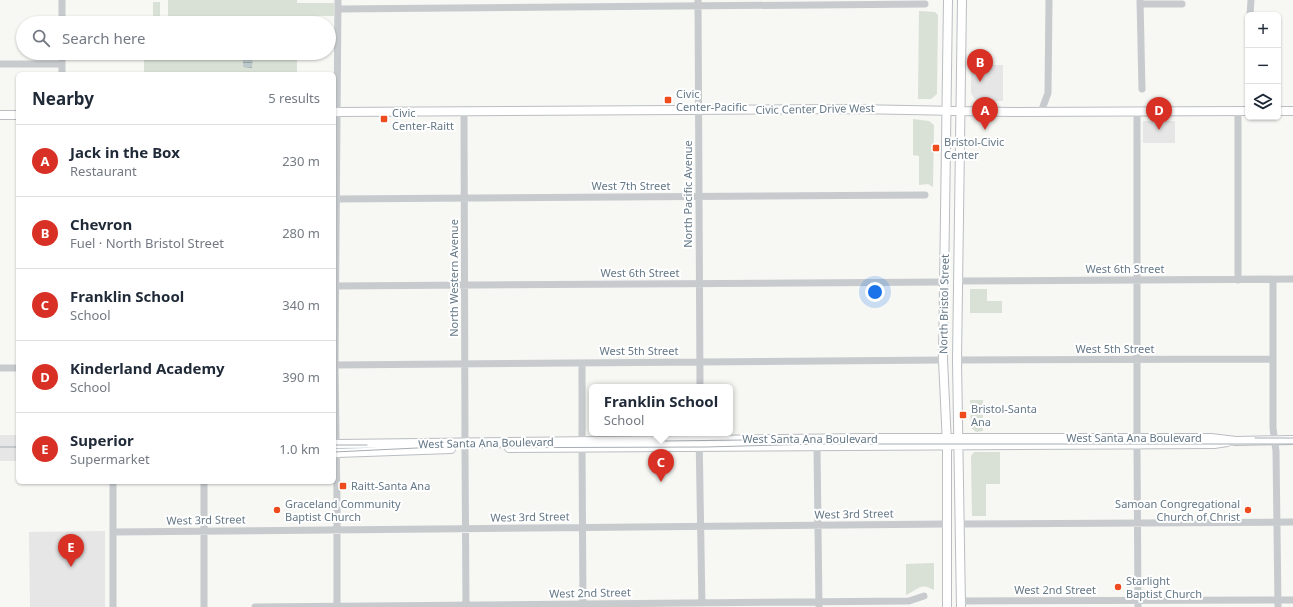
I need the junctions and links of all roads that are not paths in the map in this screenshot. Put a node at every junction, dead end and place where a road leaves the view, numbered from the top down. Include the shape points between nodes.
1 (62, 0) edge
2 (338, 0) edge
3 (948, 0) edge
4 (962, 0) edge
5 (1050, 0) edge
6 (1250, 0) edge
7 (1140, 2) edge
8 (698, 3) edge
9 (925, 4) dead end
10 (1182, 4) dead end
11 (338, 9) junction
12 (1250, 12) edge
13 (62, 16) edge
14 (62, 60) edge
15 (0, 64) edge
16 (62, 64) junction
17 (62, 72) edge
18 (336, 78) edge
19 (1142, 89) dead end
20 (698, 110) junction
21 (464, 111) junction
22 (947, 111) junction
23 (1137, 111) junction
24 (1238, 111) junction
25 (1245, 111) edge
26 (1281, 111) edge
27 (1293, 111) edge
28 (336, 112) edge
29 (960, 112) junction
30 (1041, 112) junction
31 (0, 115) edge
32 (16, 115) edge
33 (925, 195) dead end
34 (699, 196) junction
35 (464, 198) junction
36 (336, 199) edge
37 (1138, 280) junction
38 (1238, 280) junction
39 (1273, 280) junction
40 (1293, 280) edge
41 (957, 281) junction
42 (944, 282) junction
43 (699, 283) junction
44 (465, 285) junction
45 (336, 286) edge
46 (1273, 359) junction
47 (943, 360) junction
48 (957, 360) junction
49 (1137, 360) junction
50 (700, 362) junction
51 (465, 363) junction
52 (582, 363) junction
53 (336, 365) edge
54 (0, 368) edge
55 (16, 368) edge
56 (700, 384) edge
57 (699, 440) edge
58 (1293, 440) edge
59 (1137, 441) junction
60 (1275, 441) junction
61 (946, 442) junction
62 (959, 442) junction
63 (336, 444) joint
64 (582, 445) junction
65 (465, 446) junction
66 (817, 446) junction
67 (337, 453) junction
68 (336, 460) edge
69 (113, 484) edge
70 (204, 484) edge
71 (336, 484) edge
72 (1276, 522) junction
73 (1293, 522) edge
74 (1137, 523) junction
75 (946, 524) junction
76 (960, 524) junction
77 (818, 525) junction
78 (701, 526) junction
79 (582, 527) junction
80 (466, 528) junction
81 (338, 530) junction
82 (204, 531) junction
83 (113, 532) junction
84 (924, 596) dead end
85 (1293, 600) edge
86 (1278, 603) edge
87 (819, 604) edge
88 (961, 604) edge
89 (1138, 604) edge
90 (583, 605) edge
91 (702, 605) edge
92 (337, 606) edge
93 (466, 606) edge
94 (113, 607) edge
95 (204, 607) edge
96 (255, 607) edge
97 (947, 607) edge

1 - 13 street
2 - 11 street
3 - 22 main road, North Bristol Street
4 - 29 main road, North Bristol Street
5 - 30 street via 1048,93
6 - 12 street
7 - 10 street
7 - 19 street
8 - 9 street
8 - 11 street
8 - 20 street, North Pacific Avenue
11 - 18 street
14 - 16 street
15 - 16 street
16 - 17 street
20 - 21 main road, Civic Center Drive West
20 - 22 main road, Civic Center Drive West
20 - 34 street, North Pacific Avenue
21 - 28 main road, Civic Center Drive West
21 - 35 street, North Western Avenue
22 - 29 main road, Civic Center Drive West
22 - 42 main road, North Bristol Street
23 - 24 main road, Civic Center Drive West
23 - 30 main road, Civic Center Drive West
23 - 37 street
24 - 25 main road, Civic Center Drive West
24 - 38 street
26 - 27 main road
29 - 30 main road, Civic Center Drive West
29 - 41 main road, North Bristol Street
31 - 32 main road
33 - 34 street, West 7th Street
34 - 35 street, West 7th Street
34 - 43 street, North Pacific Avenue
35 - 36 street, West 7th Street
35 - 44 street, North Western Avenue
37 - 38 street, West 6th Street
37 - 41 street, West 6th Street
37 - 49 street
38 - 39 street, West 6th Street
39 - 40 street, West 6th Street
39 - 46 street
41 - 48 main road, North Bristol Street
42 - 43 street, West 6th Street
42 - 47 main road, North Bristol Street
43 - 44 street, West 6th Street
43 - 50 street, North Pacific Avenue
44 - 45 street, West 6th Street
44 - 51 street, North Western Avenue
46 - 49 street, West 5th Street
46 - 60 street
47 - 50 street, West 5th Street
47 - 61 main road, North Bristol Street
48 - 49 street, West 5th Street
48 - 62 main road, North Bristol Street
49 - 59 street
50 - 52 street, West 5th Street
50 - 56 street, North Pacific Avenue
51 - 52 street, West 5th Street
51 - 53 street, West 5th Street
51 - 65 street, North Western Avenue
52 - 64 street
54 - 55 street
57 - 61 main road, West Santa Ana Boulevard
57 - 64 main road, West Santa Ana Boulevard
57 - 66 main road, West Santa Ana Boulevard
57 - 78 street
58 - 60 main road, West Santa Ana Boulevard
59 - 60 main road, West Santa Ana Boulevard via 1211,438
59 - 62 main road, West Santa Ana Boulevard
59 - 74 street
60 - 72 street
61 - 62 main road, West Santa Ana Boulevard
61 - 66 main road, West Santa Ana Boulevard
61 - 75 main road, North Bristol Street
62 - 76 main road, North Bristol Street
63 - 65 main road, West Santa Ana Boulevard
63 - 67 street
64 - 65 main road, West Santa Ana Boulevard
64 - 79 street
65 - 67 main road, West Santa Ana Boulevard
65 - 80 street, North Western Avenue
66 - 77 street
67 - 68 street
69 - 83 street
70 - 82 street
71 - 81 street
72 - 73 street
72 - 74 street
72 - 86 street
74 - 76 street
74 - 89 street
75 - 77 street, West 3rd Street
75 - 97 main road, North Bristol Street
76 - 88 main road, North Bristol Street
77 - 78 street, West 3rd Street
77 - 87 street
78 - 79 street, West 3rd Street
78 - 91 street
79 - 80 street, West 3rd Street
79 - 90 street
80 - 81 street, West 3rd Street
80 - 93 street, North Western Avenue
81 - 82 street, West 3rd Street
81 - 92 street
82 - 83 street, West 3rd Street
82 - 95 street
83 - 94 street
84 - 87 street, West 2nd Street via 909,601
85 - 86 street, West 2nd Street
86 - 89 street, West 2nd Street
87 - 91 street, West 2nd Street
88 - 89 street, West 2nd Street
90 - 91 street, West 2nd Street
90 - 93 street, West 2nd Street
92 - 93 street, West 2nd Street
92 - 96 street, West 2nd Street

